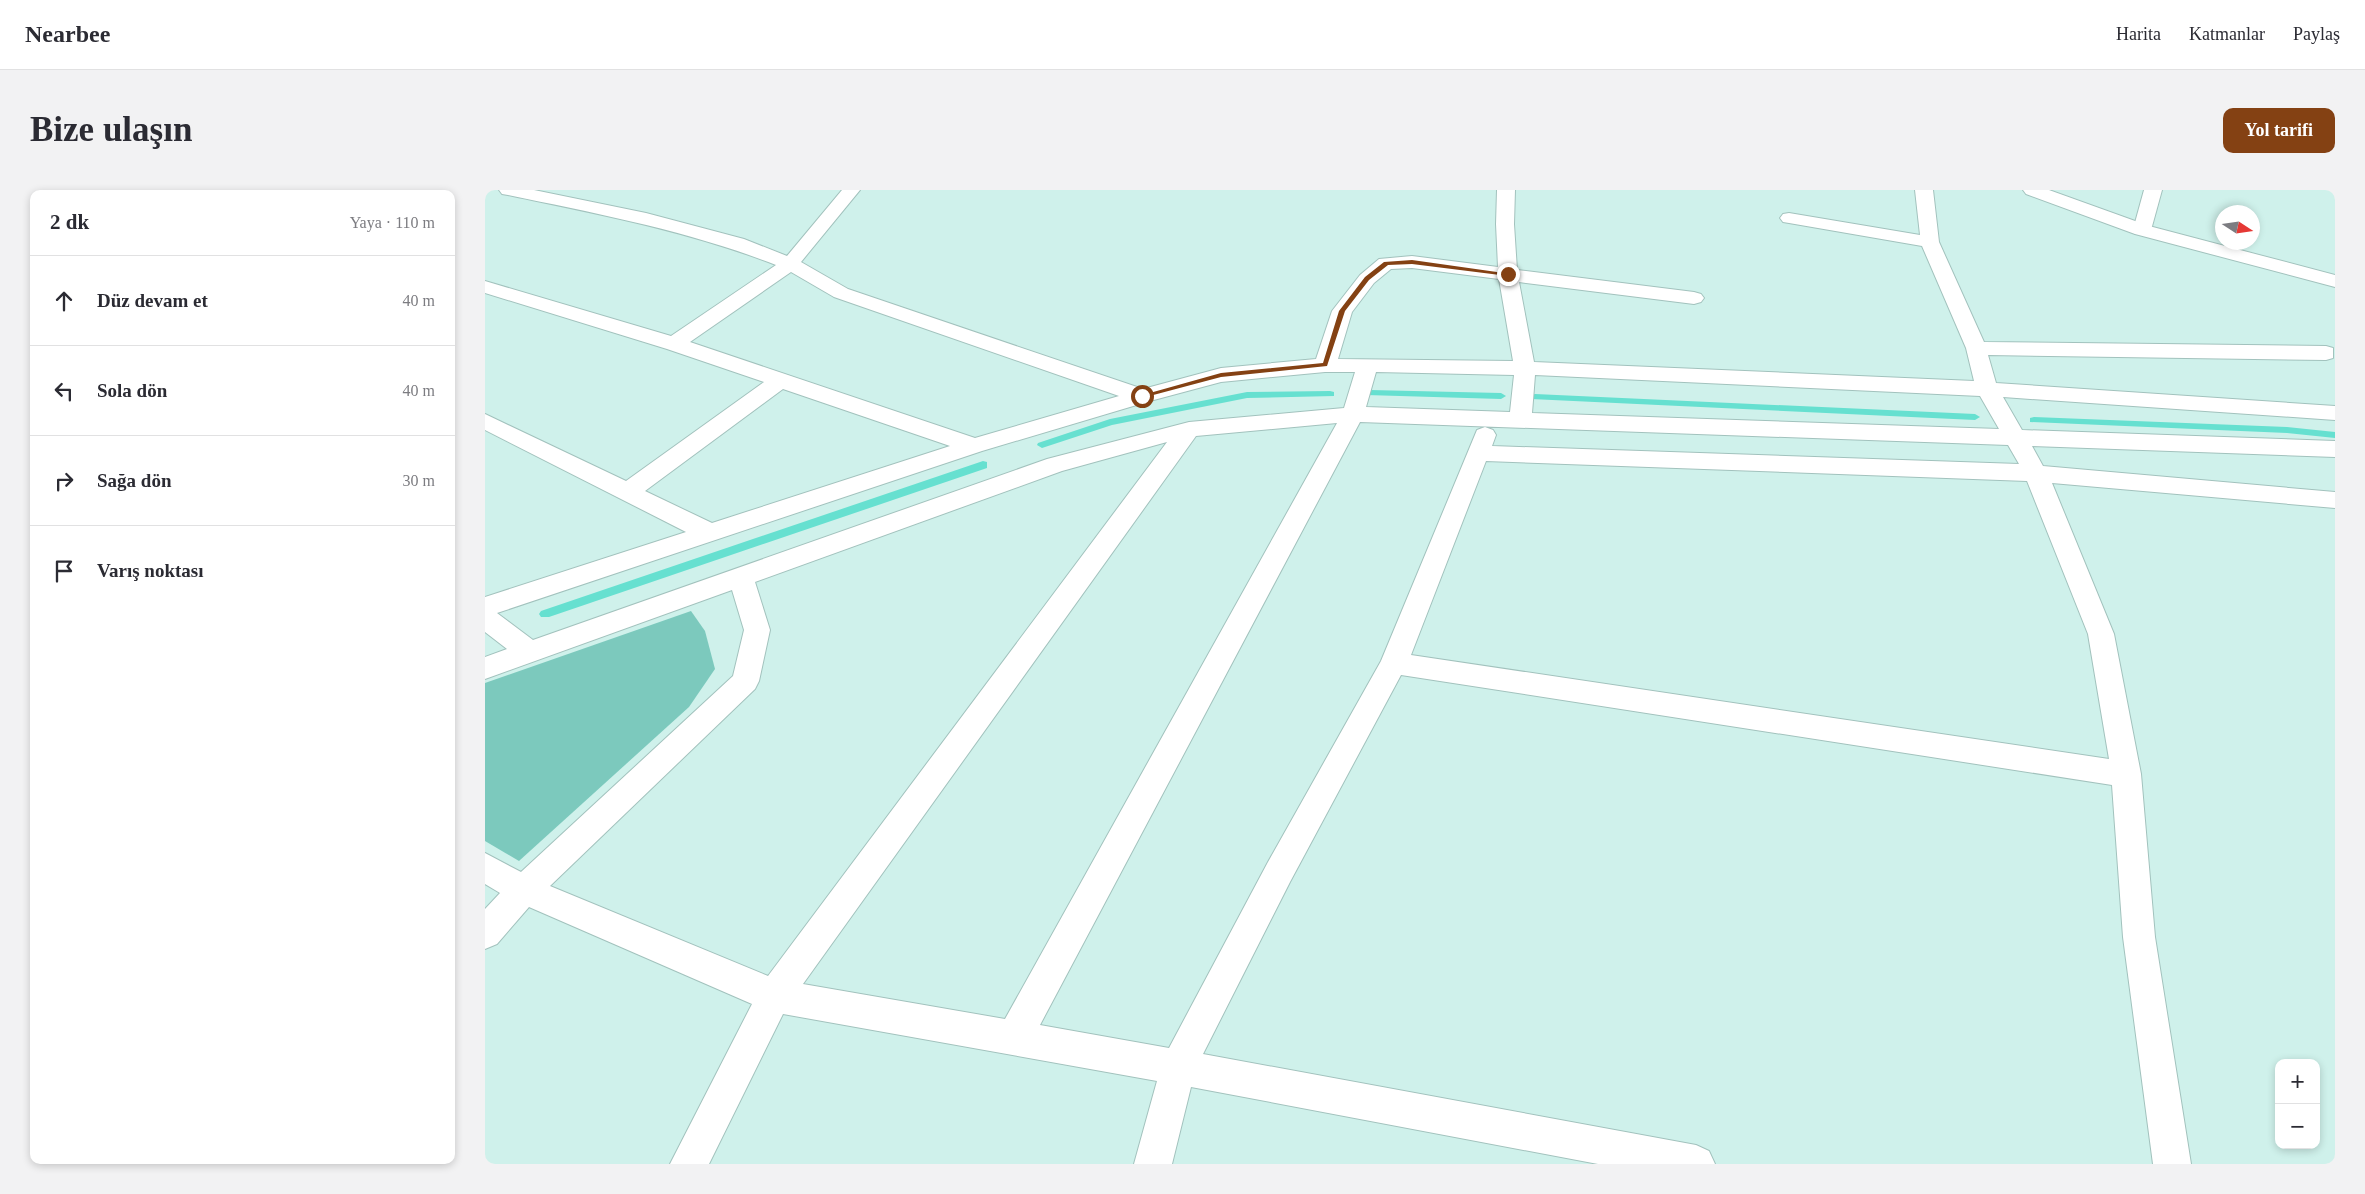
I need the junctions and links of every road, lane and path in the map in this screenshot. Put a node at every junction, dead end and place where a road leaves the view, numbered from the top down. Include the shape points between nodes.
1 (508, 190) edge
2 (851, 190) edge
3 (1505, 190) edge
4 (1924, 190) edge
5 (2031, 190) edge
6 (2153, 190) edge
7 (1789, 218) dead end
8 (2142, 230) junction
9 (1930, 242) junction
10 (790, 264) junction
11 (1508, 274) junction
12 (2335, 281) edge
13 (485, 287) edge
14 (1694, 298) dead end
15 (674, 344) junction
16 (1977, 348) junction
17 (2326, 353) dead end
18 (1325, 365) junction
19 (1367, 366) junction
20 (1525, 368) junction
21 (781, 380) junction
22 (1987, 390) junction
23 (1142, 396) junction
24 (2335, 413) edge
25 (1353, 414) junction
26 (1492, 417) junction
27 (1520, 418) junction
28 (485, 421) edge
29 (1189, 429) junction
30 (2015, 437) junction
31 (975, 446) junction
32 (2335, 449) edge
33 (1477, 453) junction
34 (1013, 457) junction
35 (2036, 473) junction
36 (627, 492) junction
37 (2335, 500) edge
38 (710, 533) junction
39 (741, 577) junction
40 (485, 607) edge
41 (485, 618) edge
42 (530, 652) junction
43 (1394, 662) junction
44 (485, 668) edge
45 (2126, 774) junction
46 (485, 867) edge
47 (525, 890) junction
48 (485, 933) edge
49 (774, 996) junction
50 (1014, 1038) junction
51 (1178, 1067) junction
52 (689, 1164) edge
53 (1153, 1164) edge
54 (1696, 1164) edge
55 (2173, 1164) edge

1 - 10 street via 646,218 737,243
2 - 10 street
3 - 11 street
4 - 9 street
5 - 8 street
6 - 8 street
7 - 9 street
8 - 12 street
9 - 16 street
10 - 15 street
10 - 23 street via 841,293
11 - 14 street
11 - 18 street via 1412,262 1386,263 1367,278 1342,311
11 - 20 street
13 - 15 street
15 - 21 street
16 - 17 street
16 - 22 street
18 - 19 street
18 - 23 street via 1221,375
19 - 20 street
19 - 25 street
20 - 22 street
20 - 27 street
21 - 31 street
21 - 36 street
22 - 24 street
22 - 30 street
23 - 34 street
25 - 26 street
25 - 29 street
25 - 50 street
26 - 27 street
26 - 33 street
27 - 30 street
28 - 36 street
29 - 34 street via 1055,465
29 - 49 street
30 - 32 street
30 - 35 street
31 - 34 street
31 - 38 street
33 - 35 street
33 - 43 street
34 - 39 street
35 - 37 street
35 - 45 street via 2101,634
36 - 38 street
38 - 40 street
39 - 42 street
39 - 47 street via 757,630 745,681
41 - 42 street
42 - 44 street
43 - 45 street
43 - 51 street via 1279,872
45 - 55 street via 2139,938
46 - 47 street
47 - 48 street
47 - 49 street
49 - 50 street
49 - 52 street
50 - 51 street
51 - 53 street
51 - 54 street

